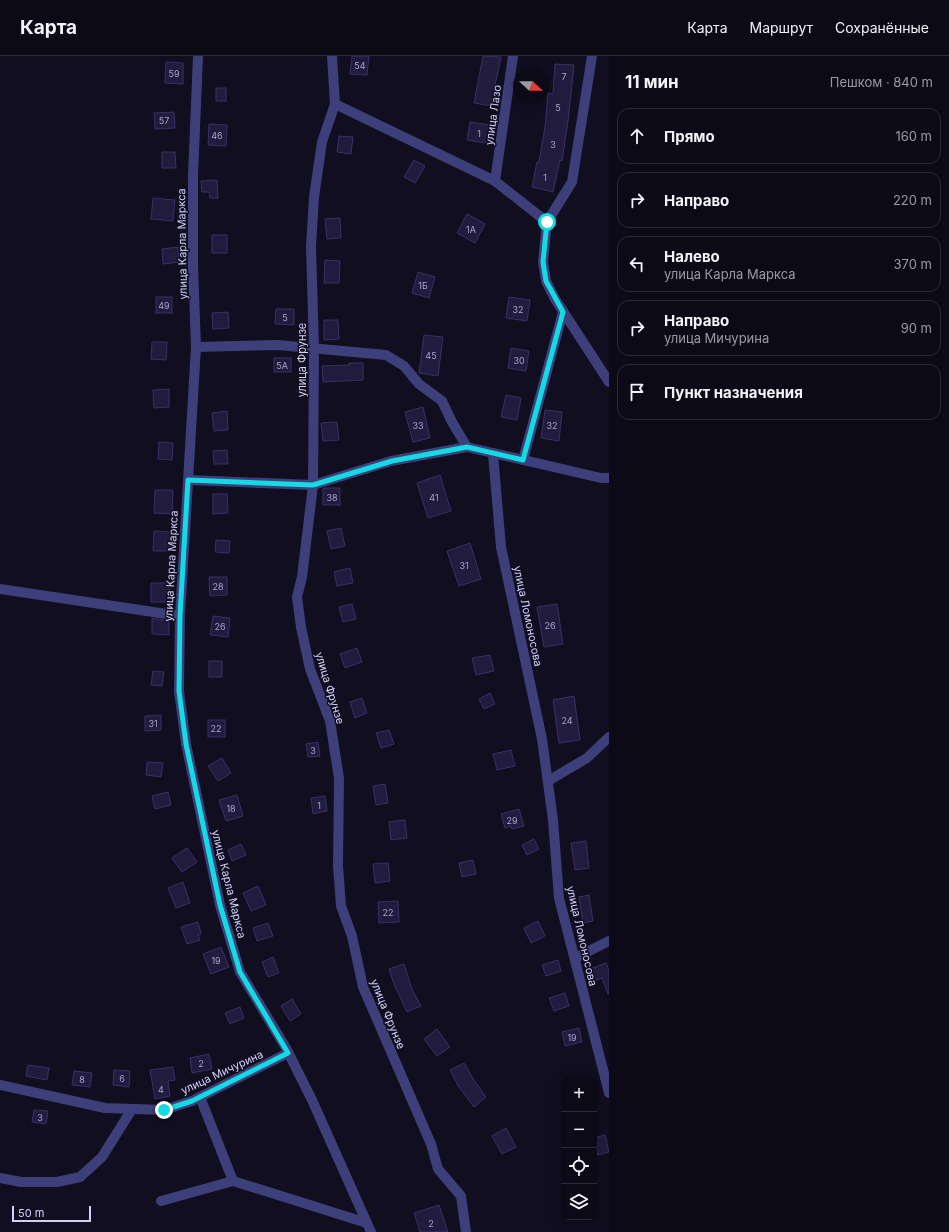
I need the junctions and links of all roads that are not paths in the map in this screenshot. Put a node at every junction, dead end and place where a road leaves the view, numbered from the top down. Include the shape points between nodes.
1 (198, 56) edge
2 (332, 56) edge
3 (513, 56) edge
4 (592, 56) edge
5 (335, 104) junction
6 (496, 179) junction
7 (547, 222) junction
8 (563, 312) junction
9 (196, 347) junction
10 (314, 349) junction
11 (609, 382) edge
12 (467, 447) junction
13 (493, 454) junction
14 (523, 460) junction
15 (609, 478) edge
16 (188, 480) junction
17 (313, 485) junction
18 (0, 589) edge
19 (180, 616) junction
20 (609, 737) edge
21 (548, 781) junction
22 (609, 941) edge
23 (575, 958) junction
24 (288, 1053) junction
25 (0, 1085) edge
26 (609, 1093) edge
27 (200, 1097) junction
28 (132, 1109) junction
29 (0, 1178) edge
30 (233, 1181) junction
31 (161, 1201) dead end
32 (369, 1228) edge
33 (466, 1232) edge

1 - 9 street, улица Карла Маркса via 193,176
2 - 5 street, улица Фрунзе
3 - 6 street, улица Лазо
4 - 7 street via 572,182
5 - 6 street
5 - 10 street, улица Фрунзе via 322,142 314,197 311,246
6 - 7 street
7 - 8 street via 543,262 546,281
8 - 11 street
8 - 14 street
9 - 10 street via 278,345
9 - 16 street, улица Карла Маркса
10 - 12 street via 386,355 404,366 419,384 442,401
10 - 17 street, улица Фрунзе
12 - 13 street
12 - 17 street via 392,461
13 - 14 street
13 - 21 street, улица Ломоносова via 500,547 542,739
14 - 15 street
16 - 17 street
16 - 19 street, улица Карла Маркса
17 - 33 street, улица Фрунзе via 302,577 297,597 310,669 330,721 339,778 338,866 341,906 352,936 363,986 431,1144 438,1169 461,1196
18 - 19 street
19 - 24 street, улица Карла Маркса via 179,691 186,744 220,905 240,972
20 - 21 street via 587,758
21 - 23 street, улица Ломоносова via 559,898
22 - 23 street
23 - 26 street, улица Ломоносова
24 - 27 street, улица Мичурина
24 - 32 street, улица Карла Маркса via 312,1100
25 - 28 street, улица Мичурина via 105,1108
27 - 28 street, улица Мичурина via 164,1110
27 - 30 street
28 - 29 street via 102,1158 80,1177 57,1182 21,1182
30 - 31 street
30 - 32 street

